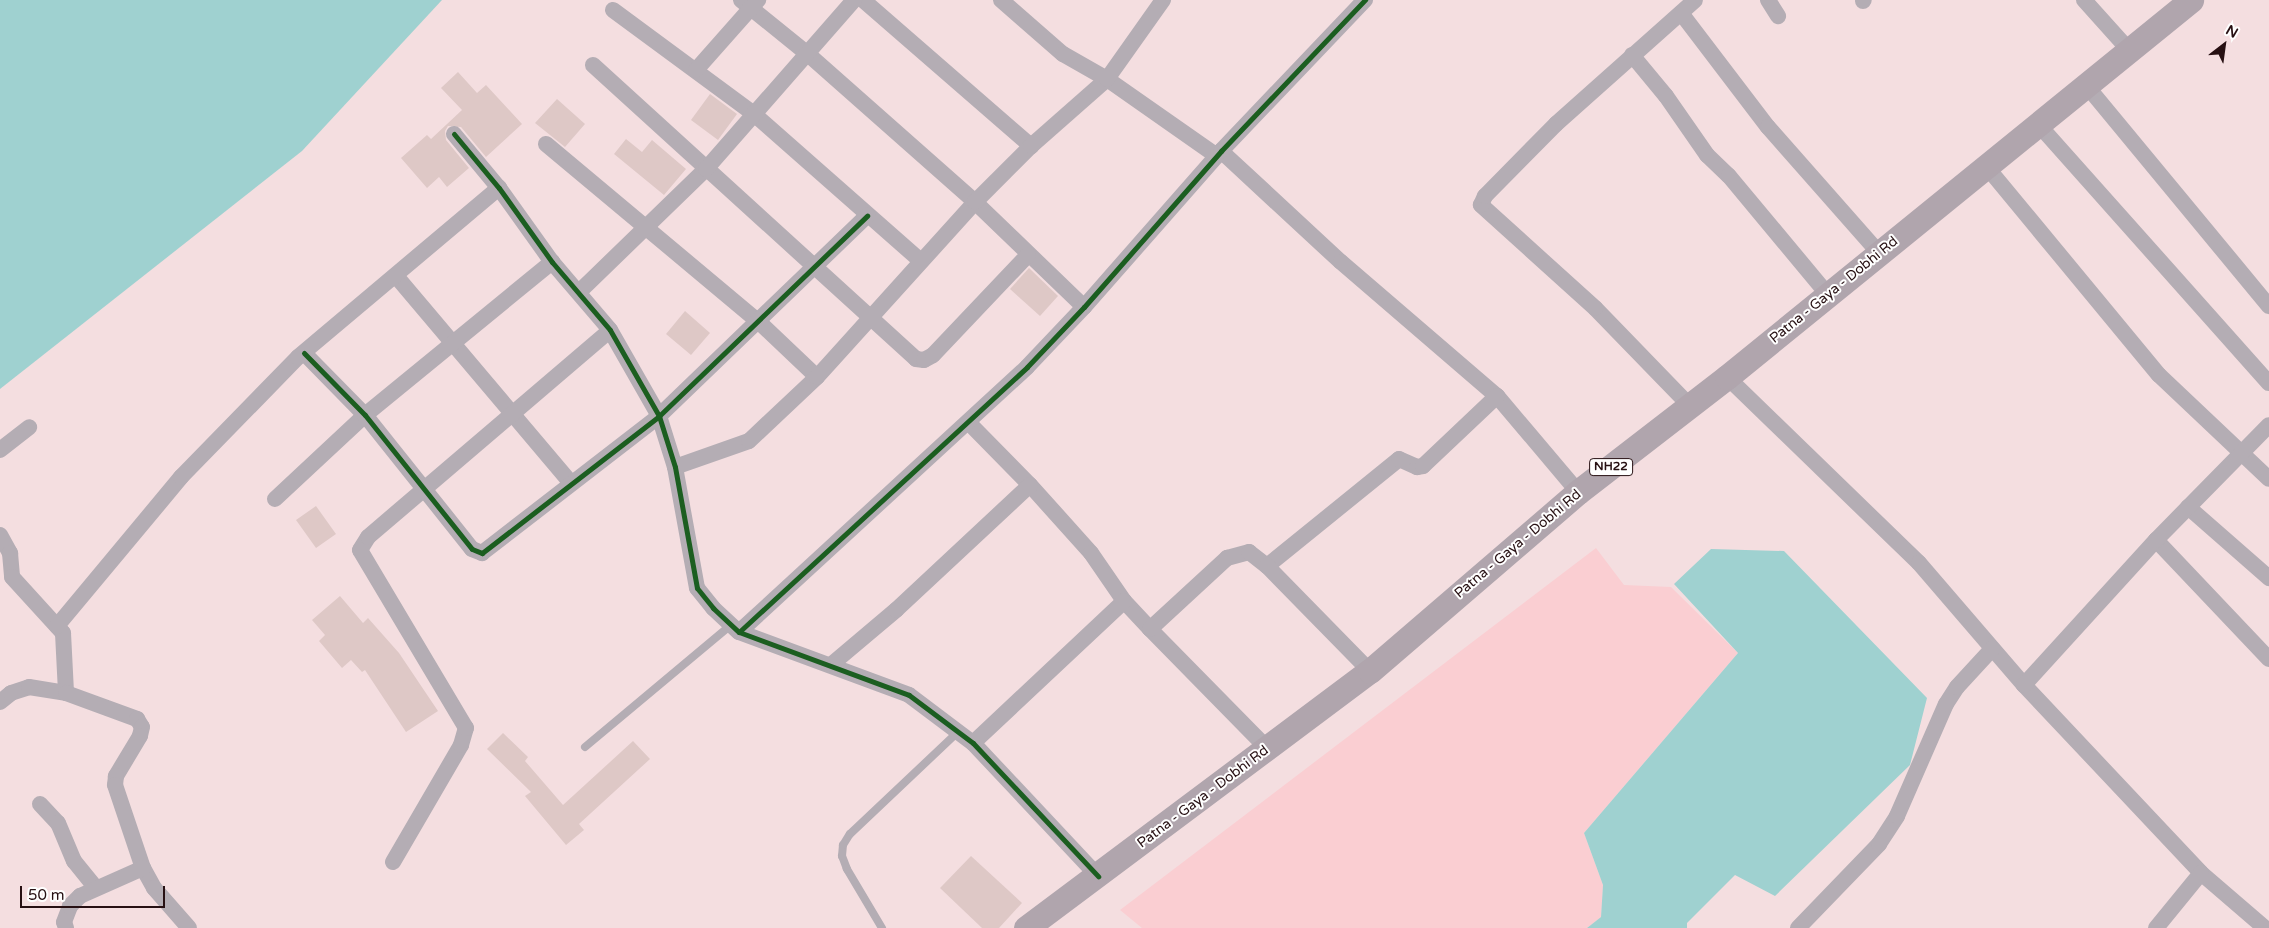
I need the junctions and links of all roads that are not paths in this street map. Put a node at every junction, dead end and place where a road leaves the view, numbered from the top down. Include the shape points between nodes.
1 (854, 0) edge
2 (863, 0) edge
3 (1001, 0) edge
4 (1162, 0) edge
5 (1695, 0) edge
6 (1768, 0) edge
7 (2084, 0) edge
8 (2191, 0) edge
9 (1360, 1) edge
10 (750, 2) edge
11 (613, 10) dead end
12 (1681, 12) junction
13 (1778, 16) dead end
14 (2130, 50) junction
15 (809, 55) junction
16 (1632, 55) junction
17 (593, 65) dead end
18 (696, 70) junction
19 (1107, 79) junction
20 (2086, 85) junction
21 (754, 114) junction
22 (2038, 124) junction
23 (454, 134) dead end
24 (546, 144) dead end
25 (1031, 146) junction
26 (1219, 154) junction
27 (1986, 166) junction
28 (706, 169) junction
29 (500, 188) junction
30 (975, 202) junction
31 (867, 216) junction
32 (646, 228) junction
33 (1879, 253) junction
34 (1028, 255) junction
35 (921, 261) junction
36 (552, 262) junction
37 (816, 264) junction
38 (396, 276) junction
39 (579, 292) junction
40 (1828, 295) junction
41 (2269, 306) edge
42 (1084, 307) junction
43 (872, 316) junction
44 (758, 321) junction
45 (610, 330) junction
46 (453, 342) junction
47 (304, 353) junction
48 (817, 377) junction
49 (1727, 377) junction
50 (2269, 383) edge
51 (1497, 396) junction
52 (1690, 406) junction
53 (512, 413) junction
54 (364, 414) junction
55 (659, 416) junction
56 (968, 422) junction
57 (2269, 425) edge
58 (29, 427) dead end
59 (0, 450) edge
60 (2242, 453) junction
61 (674, 467) junction
62 (2269, 479) edge
63 (570, 482) junction
64 (1030, 485) junction
65 (425, 490) junction
66 (1578, 492) junction
67 (275, 499) dead end
68 (2188, 507) junction
69 (0, 535) edge
70 (2156, 540) junction
71 (1267, 566) junction
72 (2269, 578) edge
73 (1124, 601) junction
74 (57, 626) junction
75 (735, 629) junction
76 (1150, 629) junction
77 (1992, 649) junction
78 (2269, 659) edge
79 (832, 664) junction
80 (1370, 671) junction
81 (2024, 685) junction
82 (66, 693) junction
83 (0, 702) edge
84 (958, 732) junction
85 (973, 743) junction
86 (585, 747) dead end
87 (1268, 748) junction
88 (40, 804) dead end
89 (393, 862) dead end
90 (143, 868) junction
91 (2201, 873) junction
92 (1098, 876) junction
93 (94, 887) junction
94 (1803, 926) edge
95 (66, 928) edge
96 (189, 928) edge
97 (882, 928) edge
98 (1026, 928) edge
99 (2156, 928) edge
100 (2265, 928) edge

1 - 15 street
2 - 25 street
3 - 19 street via 1063,54
4 - 19 street
5 - 12 street
6 - 13 street
7 - 14 street
8 - 14 main road, Patna - Gaya - Dobhi Rd / NH22
9 - 26 street
10 - 15 street
10 - 18 street
11 - 18 street
12 - 16 street
12 - 33 street via 1768,128
14 - 20 main road, Patna - Gaya - Dobhi Rd / NH22
15 - 21 street
15 - 30 street
16 - 40 street via 1666,96 1707,155 1729,176
16 - 52 street via 1556,124 1485,196 1481,205 1595,308
17 - 28 street
18 - 21 street
19 - 25 street
19 - 26 street
20 - 22 main road, Patna - Gaya - Dobhi Rd / NH22
20 - 41 street
21 - 28 street
21 - 31 street
22 - 27 main road, Patna - Gaya - Dobhi Rd / NH22
22 - 50 street
23 - 29 street
24 - 32 street
25 - 30 street
26 - 42 street
26 - 51 street
27 - 33 main road, Patna - Gaya - Dobhi Rd / NH22
27 - 60 street via 2159,375
28 - 32 street
28 - 37 street
29 - 36 street
29 - 38 street
30 - 34 street
30 - 35 street
31 - 35 street
31 - 37 street
32 - 39 street
32 - 44 street
33 - 40 main road, Patna - Gaya - Dobhi Rd / NH22
34 - 42 street
34 - 43 street via 933,355 924,360 916,359
35 - 43 street
36 - 39 street
36 - 46 street
37 - 43 street
37 - 44 street
38 - 46 street
38 - 47 street
39 - 45 street
40 - 49 main road, Patna - Gaya - Dobhi Rd / NH22
42 - 56 street
43 - 48 street
44 - 48 street
44 - 55 street
45 - 53 street
45 - 55 street
46 - 53 street
46 - 54 street
47 - 54 street
47 - 74 street via 181,477
48 - 61 street via 749,441
49 - 52 main road, Patna - Gaya - Dobhi Rd / NH22
49 - 77 street via 1919,563
51 - 66 street
51 - 71 street via 1423,466 1417,467 1399,459
52 - 66 main road, Patna - Gaya - Dobhi Rd / NH22
53 - 63 street
53 - 65 street
54 - 65 street
54 - 67 street
55 - 61 street
55 - 63 street
56 - 64 street
56 - 75 street
57 - 60 street
58 - 59 street
60 - 62 street
60 - 68 street
61 - 75 street via 697,588
63 - 65 street via 482,552 472,549
64 - 73 street via 1091,553
64 - 79 street via 896,610
65 - 89 street via 368,538 360,550 466,728 461,745
66 - 80 main road, Patna - Gaya - Dobhi Rd / NH22
68 - 70 street
68 - 72 street
69 - 74 street via 10,553 12,576
70 - 78 street
70 - 81 street
71 - 76 street via 1250,552 1227,558
71 - 80 street
73 - 76 street
73 - 85 street
74 - 82 street via 65,642
75 - 79 street
75 - 86 lane
76 - 87 street
77 - 81 street
77 - 94 street via 1956,687 1946,704 1897,816 1879,844
79 - 84 street via 909,695
80 - 87 main road, Patna - Gaya - Dobhi Rd / NH22
81 - 91 street
82 - 83 street via 29,686 11,693
82 - 90 street via 130,716 142,727 116,776 116,785
84 - 85 street
84 - 97 lane via 850,834 843,845 842,856 847,869
85 - 92 street
87 - 92 main road, Patna - Gaya - Dobhi Rd / NH22
88 - 93 street via 58,823 74,861
90 - 93 street
90 - 96 street via 154,888
91 - 99 street
91 - 100 street
92 - 98 main road, Patna - Gaya - Dobhi Rd / NH22
93 - 95 street via 70,906 64,922

